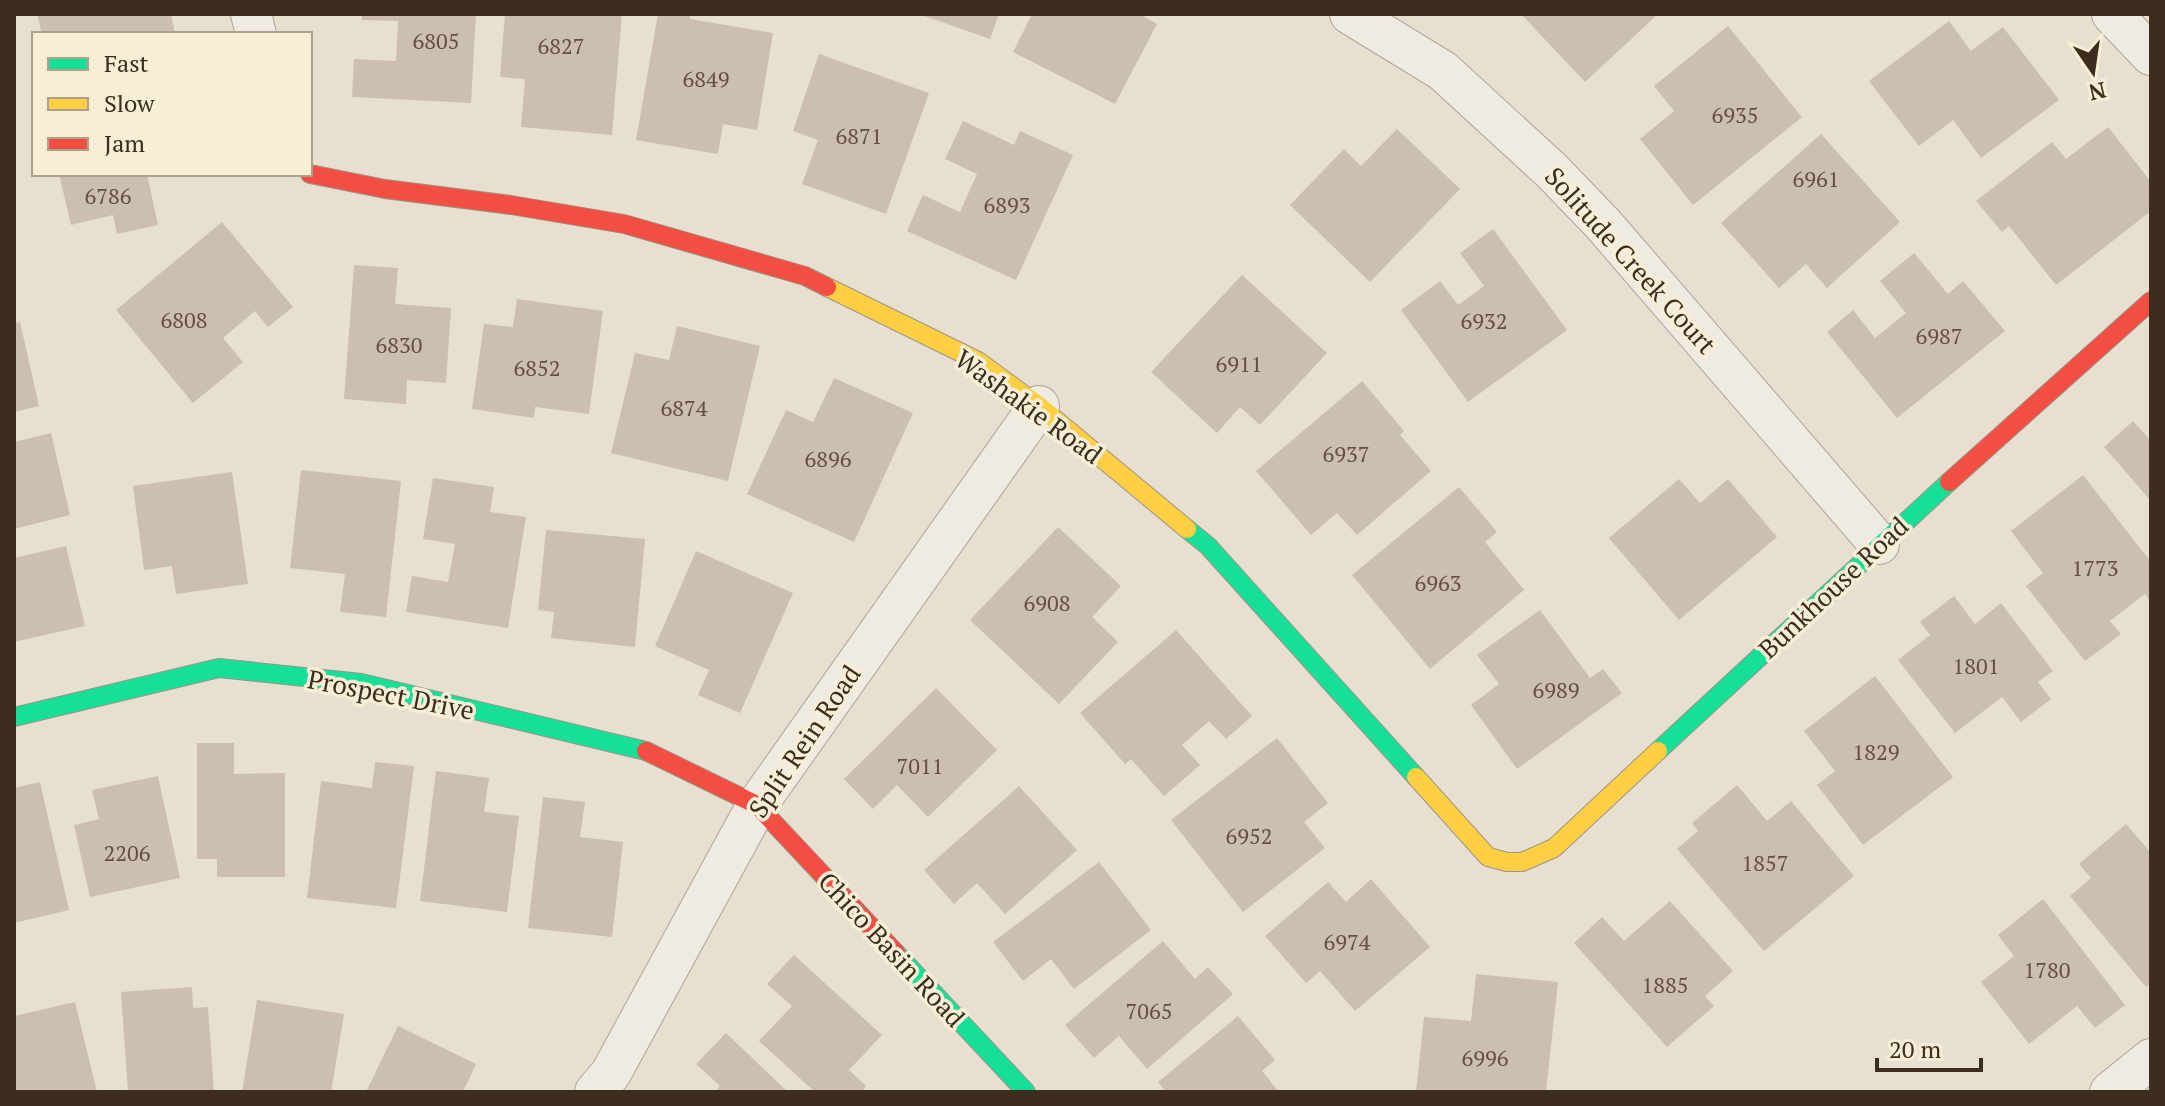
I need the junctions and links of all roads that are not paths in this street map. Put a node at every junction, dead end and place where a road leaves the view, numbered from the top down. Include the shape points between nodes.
1 (2112, 14) edge
2 (1362, 16) edge
3 (2151, 55) edge
4 (312, 174) edge
5 (2151, 301) edge
6 (1039, 406) junction
7 (1879, 544) junction
8 (14, 717) edge
9 (757, 805) junction
10 (1511, 865) joint
11 (2151, 1059) edge
12 (595, 1092) edge
13 (1026, 1092) edge
14 (2110, 1092) edge

1 - 3 street
2 - 7 street, Solitude Creek Court via 1443,71 1552,171
4 - 6 street, Washakie Road via 624,224 805,276 978,361
5 - 7 street, Bunkhouse Road
6 - 9 street, Split Rein Road
6 - 10 street, Washakie Road via 1208,546 1488,857
7 - 10 street, Bunkhouse Road via 1554,848
8 - 9 street, Prospect Drive via 219,668 361,683 650,752
9 - 12 street, Split Rein Road via 619,1060
9 - 13 street, Chico Basin Road
11 - 14 street

